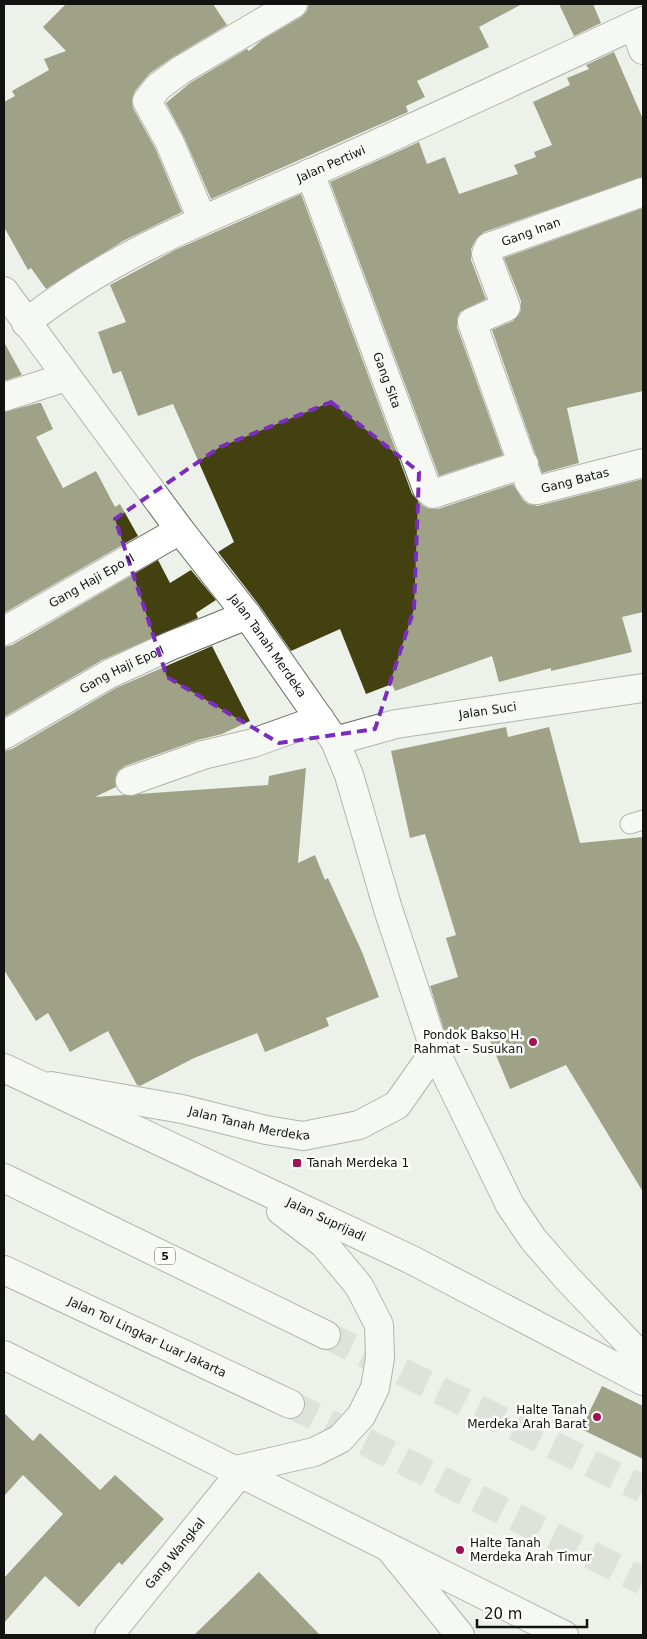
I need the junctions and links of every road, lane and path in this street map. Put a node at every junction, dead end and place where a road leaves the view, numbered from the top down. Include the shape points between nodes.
1 (293, 4) edge
2 (640, 32) edge
3 (310, 173) junction
4 (643, 192) edge
5 (202, 219) junction
6 (4, 290) edge
7 (26, 323) junction
8 (66, 377) junction
9 (4, 397) edge
10 (643, 463) edge
11 (524, 464) junction
12 (180, 530) junction
13 (247, 615) junction
14 (4, 631) edge
15 (643, 688) edge
16 (327, 730) junction
17 (4, 735) edge
18 (130, 782) dead end
19 (435, 1051) junction
20 (4, 1068) edge
21 (32, 1083) junction
22 (4, 1178) edge
23 (245, 1182) junction
24 (4, 1270) edge
25 (326, 1335) tunnel mouth
26 (4, 1355) edge
27 (643, 1358) edge
28 (643, 1381) edge
29 (290, 1404) tunnel mouth
30 (238, 1471) junction
31 (390, 1549) junction
32 (109, 1635) edge
33 (460, 1635) edge
34 (564, 1635) edge

1 - 5 main road via 181,70 158,86 147,101 170,143
2 - 3 main road, Jalan Pertiwi
3 - 5 main road, Jalan Pertiwi
3 - 11 main road, Gang Sita via 427,489 433,494
4 - 11 main road, Gang Inan via 489,247 486,251 506,307 474,319 472,325
5 - 7 main road, Jalan Pertiwi via 84,280
6 - 7 main road, Jalan Tanah Merdeka
7 - 8 main road, Jalan Tanah Merdeka
8 - 9 main road
8 - 12 main road, Jalan Tanah Merdeka
10 - 11 main road, Gang Batas via 538,490 534,490 529,482
12 - 13 main road, Jalan Tanah Merdeka
12 - 14 main road, Gang Haji Epo II
13 - 16 main road, Jalan Tanah Merdeka
13 - 17 main road, Gang Haji Epo I via 109,674
15 - 16 main road, Jalan Suci via 396,724
16 - 18 main road, Jalan Suci via 203,755
16 - 19 main road, Jalan Tanah Merdeka via 349,774 388,909
19 - 21 main road, Jalan Tanah Merdeka via 397,1105 359,1125 303,1136 182,1108
19 - 27 main road, Jalan Tanah Merdeka via 510,1206 533,1239
20 - 21 main road, Jalan Suprijadi
21 - 23 main road, Jalan Suprijadi
22 - 25 main road, 5
23 - 28 main road, Jalan Suprijadi via 412,1260
23 - 30 main road via 324,1244 358,1286 379,1325 380,1358 375,1388 361,1416 340,1439 314,1452
24 - 29 main road, Jalan Tol Lingkar Luar Jakarta
26 - 30 main road
30 - 31 main road
30 - 32 main road, Gang Wangkal
31 - 33 main road
31 - 34 main road

